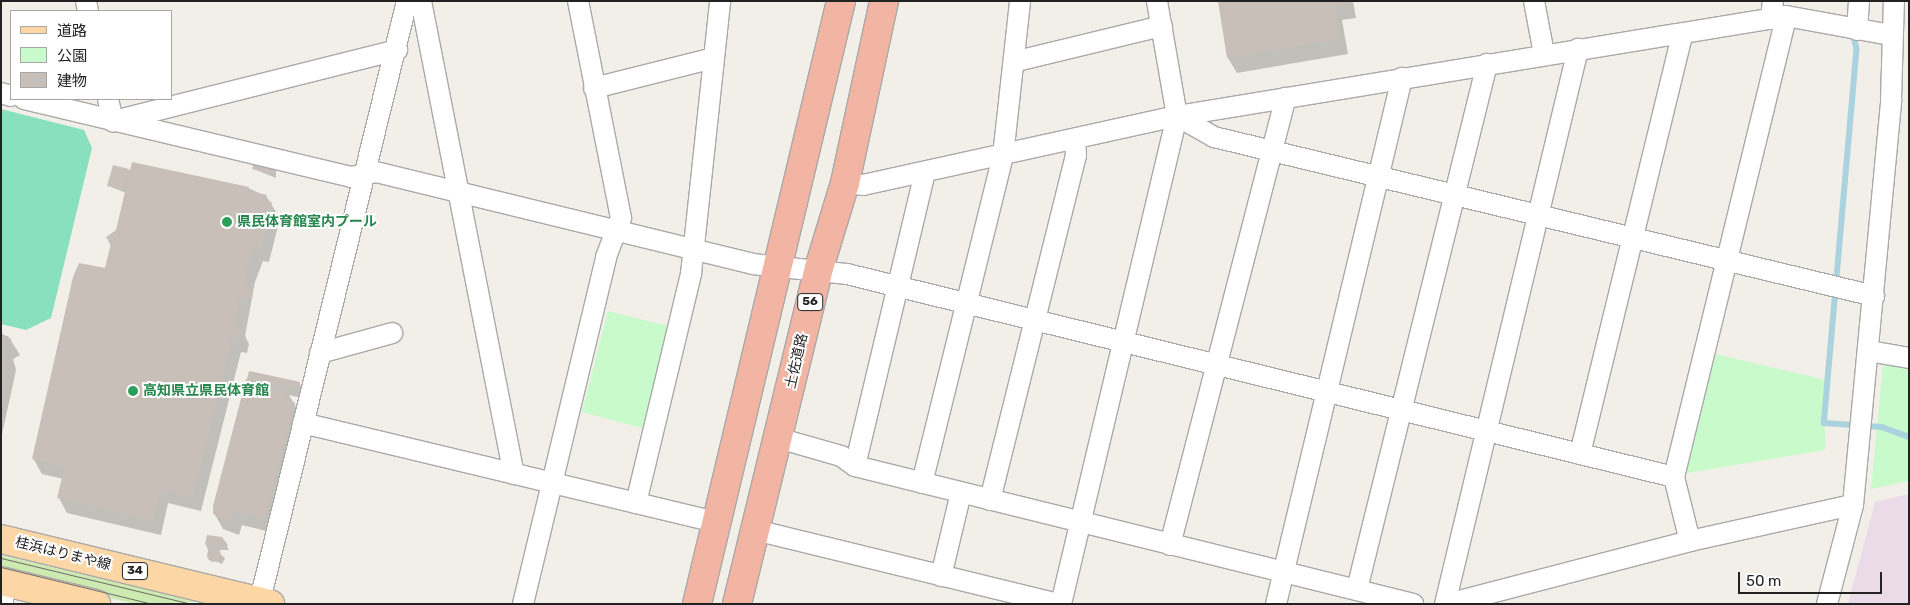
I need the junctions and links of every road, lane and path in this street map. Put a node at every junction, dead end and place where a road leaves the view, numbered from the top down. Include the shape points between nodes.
1 (407, 1) edge
2 (421, 1) edge
3 (578, 1) edge
4 (720, 1) edge
5 (841, 1) edge
6 (884, 1) edge
7 (1020, 1) edge
8 (1157, 1) edge
9 (1534, 1) edge
10 (1859, 1) edge
11 (1894, 1) edge
12 (1777, 12) edge
13 (1162, 26) junction
14 (1857, 30) junction
15 (1683, 32) junction
16 (1892, 35) junction
17 (1578, 49) junction
18 (397, 50) junction
19 (1544, 54) junction
20 (713, 58) junction
21 (1017, 61) junction
22 (1487, 64) junction
23 (1402, 78) junction
24 (594, 88) junction
25 (1286, 98) junction
26 (28, 100) edge
27 (108, 100) edge
28 (1900, 101) edge
29 (1177, 116) junction
30 (113, 121) junction
31 (1075, 140) junction
32 (1270, 150) junction
33 (1003, 156) junction
34 (926, 172) junction
35 (362, 175) junction
36 (1379, 175) junction
37 (845, 183) junction
38 (461, 193) junction
39 (1455, 193) junction
40 (1538, 213) junction
41 (616, 233) junction
42 (1631, 236) junction
43 (695, 248) junction
44 (1726, 260) junction
45 (778, 265) junction
46 (819, 268) junction
47 (899, 287) junction
48 (1874, 296) junction
49 (964, 302) junction
50 (1036, 320) junction
51 (392, 333) dead end
52 (1120, 340) junction
53 (1869, 351) junction
54 (320, 353) junction
55 (1909, 358) edge
56 (1217, 364) junction
57 (1325, 392) junction
58 (1401, 410) junction
59 (303, 423) junction
60 (1484, 430) junction
61 (778, 438) junction
62 (1580, 454) junction
63 (855, 466) junction
64 (514, 474) junction
65 (1674, 477) junction
66 (552, 483) junction
67 (922, 483) junction
68 (961, 493) junction
69 (990, 500) junction
70 (636, 503) junction
71 (1853, 505) junction
72 (716, 522) junction
73 (1078, 523) junction
74 (755, 530) junction
75 (1, 539) edge
76 (1690, 541) junction
77 (1170, 545) junction
78 (1283, 571) junction
79 (941, 576) junction
80 (3, 589) edge
81 (1357, 589) junction
82 (263, 603) edge
83 (96, 604) edge
84 (524, 604) edge
85 (697, 604) edge
86 (737, 604) edge
87 (1060, 604) edge
88 (1276, 604) edge
89 (1413, 604) edge
90 (1447, 604) edge
91 (1827, 604) edge

1 - 18 street
2 - 38 street
3 - 24 street
4 - 20 street
5 - 45 highway
6 - 37 highway, 土佐道路 / 56
7 - 21 street
8 - 13 street
9 - 19 street
10 - 14 street
11 - 16 street
12 - 14 street
12 - 15 street
12 - 44 street
13 - 21 street
13 - 29 street
14 - 16 street
15 - 17 street
15 - 42 street
16 - 28 street
17 - 19 street
17 - 40 street
18 - 30 street
18 - 35 street
19 - 22 street
20 - 24 street
20 - 43 street
21 - 33 street
22 - 23 street
22 - 39 street
23 - 25 street
23 - 36 street
24 - 41 street via 621,218
25 - 29 street
25 - 32 street
26 - 30 street
27 - 30 street
28 - 48 street
29 - 31 street
29 - 32 street via 1214,137
29 - 52 street
30 - 35 street via 351,177
31 - 33 street
31 - 50 street via 1076,156
32 - 36 street
32 - 56 street
33 - 34 street
33 - 49 street
34 - 37 street via 863,185
34 - 47 street
35 - 38 street via 376,172
35 - 54 street
36 - 39 street
36 - 57 street
37 - 46 highway, 土佐道路 / 56
38 - 41 street
38 - 64 street
39 - 40 street
39 - 58 street
40 - 42 street
40 - 60 street
41 - 43 street
41 - 66 street via 606,257
42 - 44 street
42 - 62 street
43 - 45 street via 753,264
43 - 70 street
44 - 48 street
44 - 65 street
45 - 46 street
45 - 72 highway
46 - 47 street
46 - 61 highway, 土佐道路 / 56
47 - 49 street
47 - 63 street
48 - 53 street
49 - 50 street
49 - 67 street
50 - 52 street
50 - 69 street
51 - 54 street
52 - 56 street
52 - 73 street
53 - 55 street
53 - 71 street
54 - 59 street
56 - 57 street
56 - 77 street
57 - 58 street
57 - 78 street
58 - 60 street
58 - 81 street
59 - 64 street
59 - 82 street
60 - 62 street
60 - 90 street
61 - 63 street via 841,456
61 - 74 highway, 土佐道路 / 56
62 - 65 street
63 - 67 street
64 - 66 street
65 - 76 street
66 - 70 street
66 - 84 street
67 - 68 street
68 - 69 street
68 - 79 street
69 - 73 street
70 - 72 street
71 - 76 street
71 - 91 street
72 - 85 highway
73 - 77 street
73 - 87 street
74 - 79 street
74 - 86 highway, 土佐道路 / 56
75 - 82 main road, 桂浜はりまや線 / 34
76 - 90 street
77 - 78 street
78 - 81 street
78 - 88 street
79 - 87 street
80 - 83 main road
81 - 89 street

